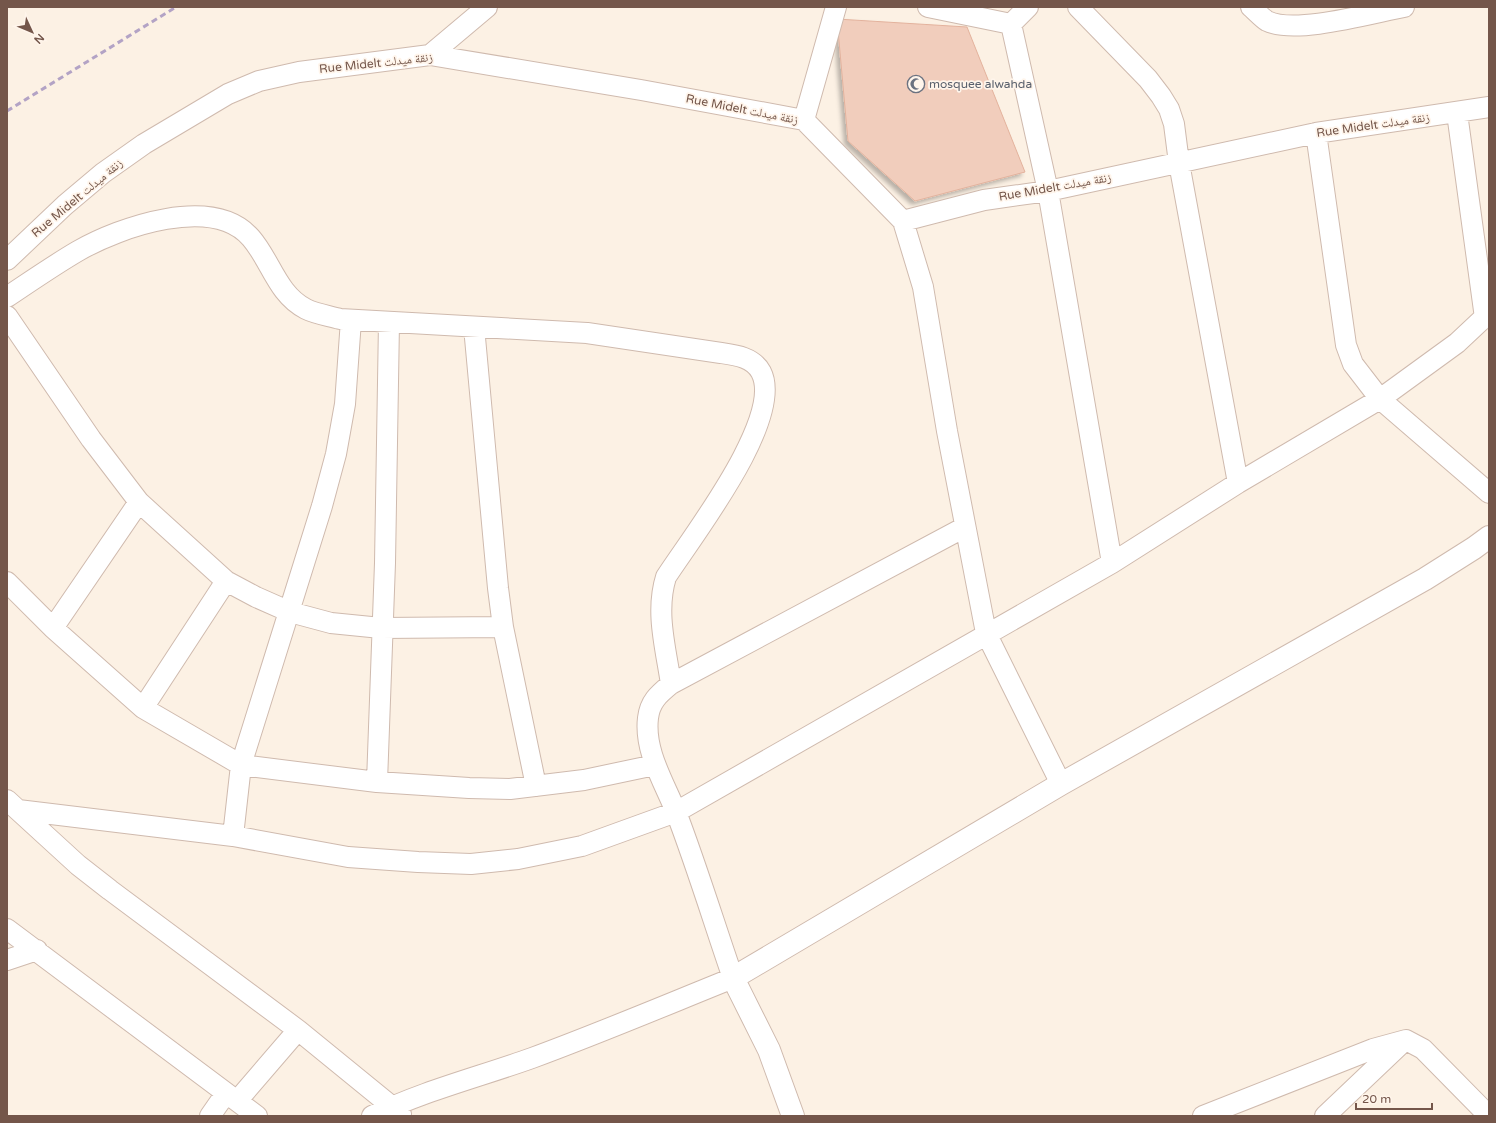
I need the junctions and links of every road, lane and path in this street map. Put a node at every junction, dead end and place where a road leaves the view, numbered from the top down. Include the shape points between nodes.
1 (487, 7) edge
2 (836, 7) edge
3 (928, 7) edge
4 (1028, 7) edge
5 (1078, 7) edge
6 (1251, 7) edge
7 (1404, 7) edge
8 (1363, 11) edge
9 (1011, 24) junction
10 (430, 55) junction
11 (1489, 108) edge
12 (1457, 113) junction
13 (804, 120) junction
14 (1316, 133) junction
15 (1179, 163) junction
16 (1048, 191) junction
17 (903, 221) junction
18 (7, 260) edge
19 (7, 297) edge
20 (7, 316) edge
21 (1487, 316) edge
22 (351, 320) junction
23 (389, 322) junction
24 (474, 326) junction
25 (1380, 400) junction
26 (1238, 483) junction
27 (1489, 493) edge
28 (139, 502) junction
29 (965, 527) junction
30 (1489, 537) edge
31 (1112, 563) junction
32 (226, 581) junction
33 (7, 582) edge
34 (290, 612) junction
35 (503, 627) junction
36 (53, 628) junction
37 (381, 628) junction
38 (986, 634) junction
39 (671, 684) junction
40 (144, 708) junction
41 (241, 765) junction
42 (655, 766) junction
43 (377, 782) junction
44 (1061, 784) junction
45 (536, 786) junction
46 (12, 805) edge
47 (676, 812) junction
48 (233, 836) junction
49 (7, 929) edge
50 (37, 950) junction
51 (7, 960) edge
52 (733, 978) junction
53 (298, 1030) junction
54 (1406, 1040) junction
55 (232, 1097) junction
56 (397, 1111) edge
57 (210, 1116) edge
58 (256, 1116) edge
59 (372, 1116) edge
60 (793, 1116) edge
61 (1203, 1116) edge
62 (1325, 1116) edge
63 (1489, 1116) edge

1 - 10 street
2 - 13 street
3 - 9 street
4 - 9 street
5 - 15 street via 1148,79 1161,96 1174,124
6 - 8 street via 1267,21 1289,26 1314,25
7 - 8 street
9 - 16 street
10 - 13 street, Rue Midelt زنقة ميدلت
10 - 18 street, Rue Midelt زنقة ميدلت via 299,72 259,81 228,94 144,144 103,173
11 - 12 street, Rue Midelt زنقة ميدلت
12 - 14 street, Rue Midelt زنقة ميدلت
12 - 21 street
13 - 17 street, Rue Midelt زنقة ميدلت
14 - 15 street, Rue Midelt زنقة ميدلت
14 - 25 street via 1346,345 1353,364
15 - 16 street, Rue Midelt زنقة ميدلت
15 - 26 street
16 - 17 street, Rue Midelt زنقة ميدلت via 984,200
16 - 31 street
17 - 29 street via 923,287
19 - 22 street via 79,250 128,229 172,218 202,217 216,218 241,229 251,239 281,288 306,309
20 - 28 street via 91,439
21 - 25 street via 1457,343
22 - 23 street
22 - 34 street via 345,404 336,454
23 - 24 street
23 - 37 street via 385,563
24 - 35 street
24 - 39 street via 587,333 741,356 761,371 765,395 761,414 746,452 727,487 666,578 660,614
25 - 26 street
25 - 27 street
26 - 31 street
28 - 32 street
28 - 36 street
29 - 38 street
29 - 39 street
30 - 44 street via 1425,578
31 - 38 street
32 - 34 street via 256,598
32 - 40 street
33 - 36 street
34 - 37 street via 331,623
34 - 41 street
35 - 37 street
35 - 45 street
36 - 40 street
37 - 43 street
38 - 44 street
38 - 47 street
39 - 42 street via 651,703 648,718 648,737
40 - 41 street
41 - 43 street
41 - 48 street
42 - 45 street via 584,780
42 - 47 street
43 - 45 street via 469,788 510,789
44 - 52 street
46 - 48 street
46 - 53 street via 78,865
47 - 48 street via 582,846 518,859 471,864 348,857
47 - 52 street
49 - 50 street
50 - 51 street
50 - 55 street
52 - 56 street
52 - 60 street via 769,1050
53 - 55 street
53 - 56 street
54 - 61 street via 1373,1048
54 - 62 street
54 - 63 street via 1423,1049
55 - 57 street
55 - 58 street
56 - 59 street

